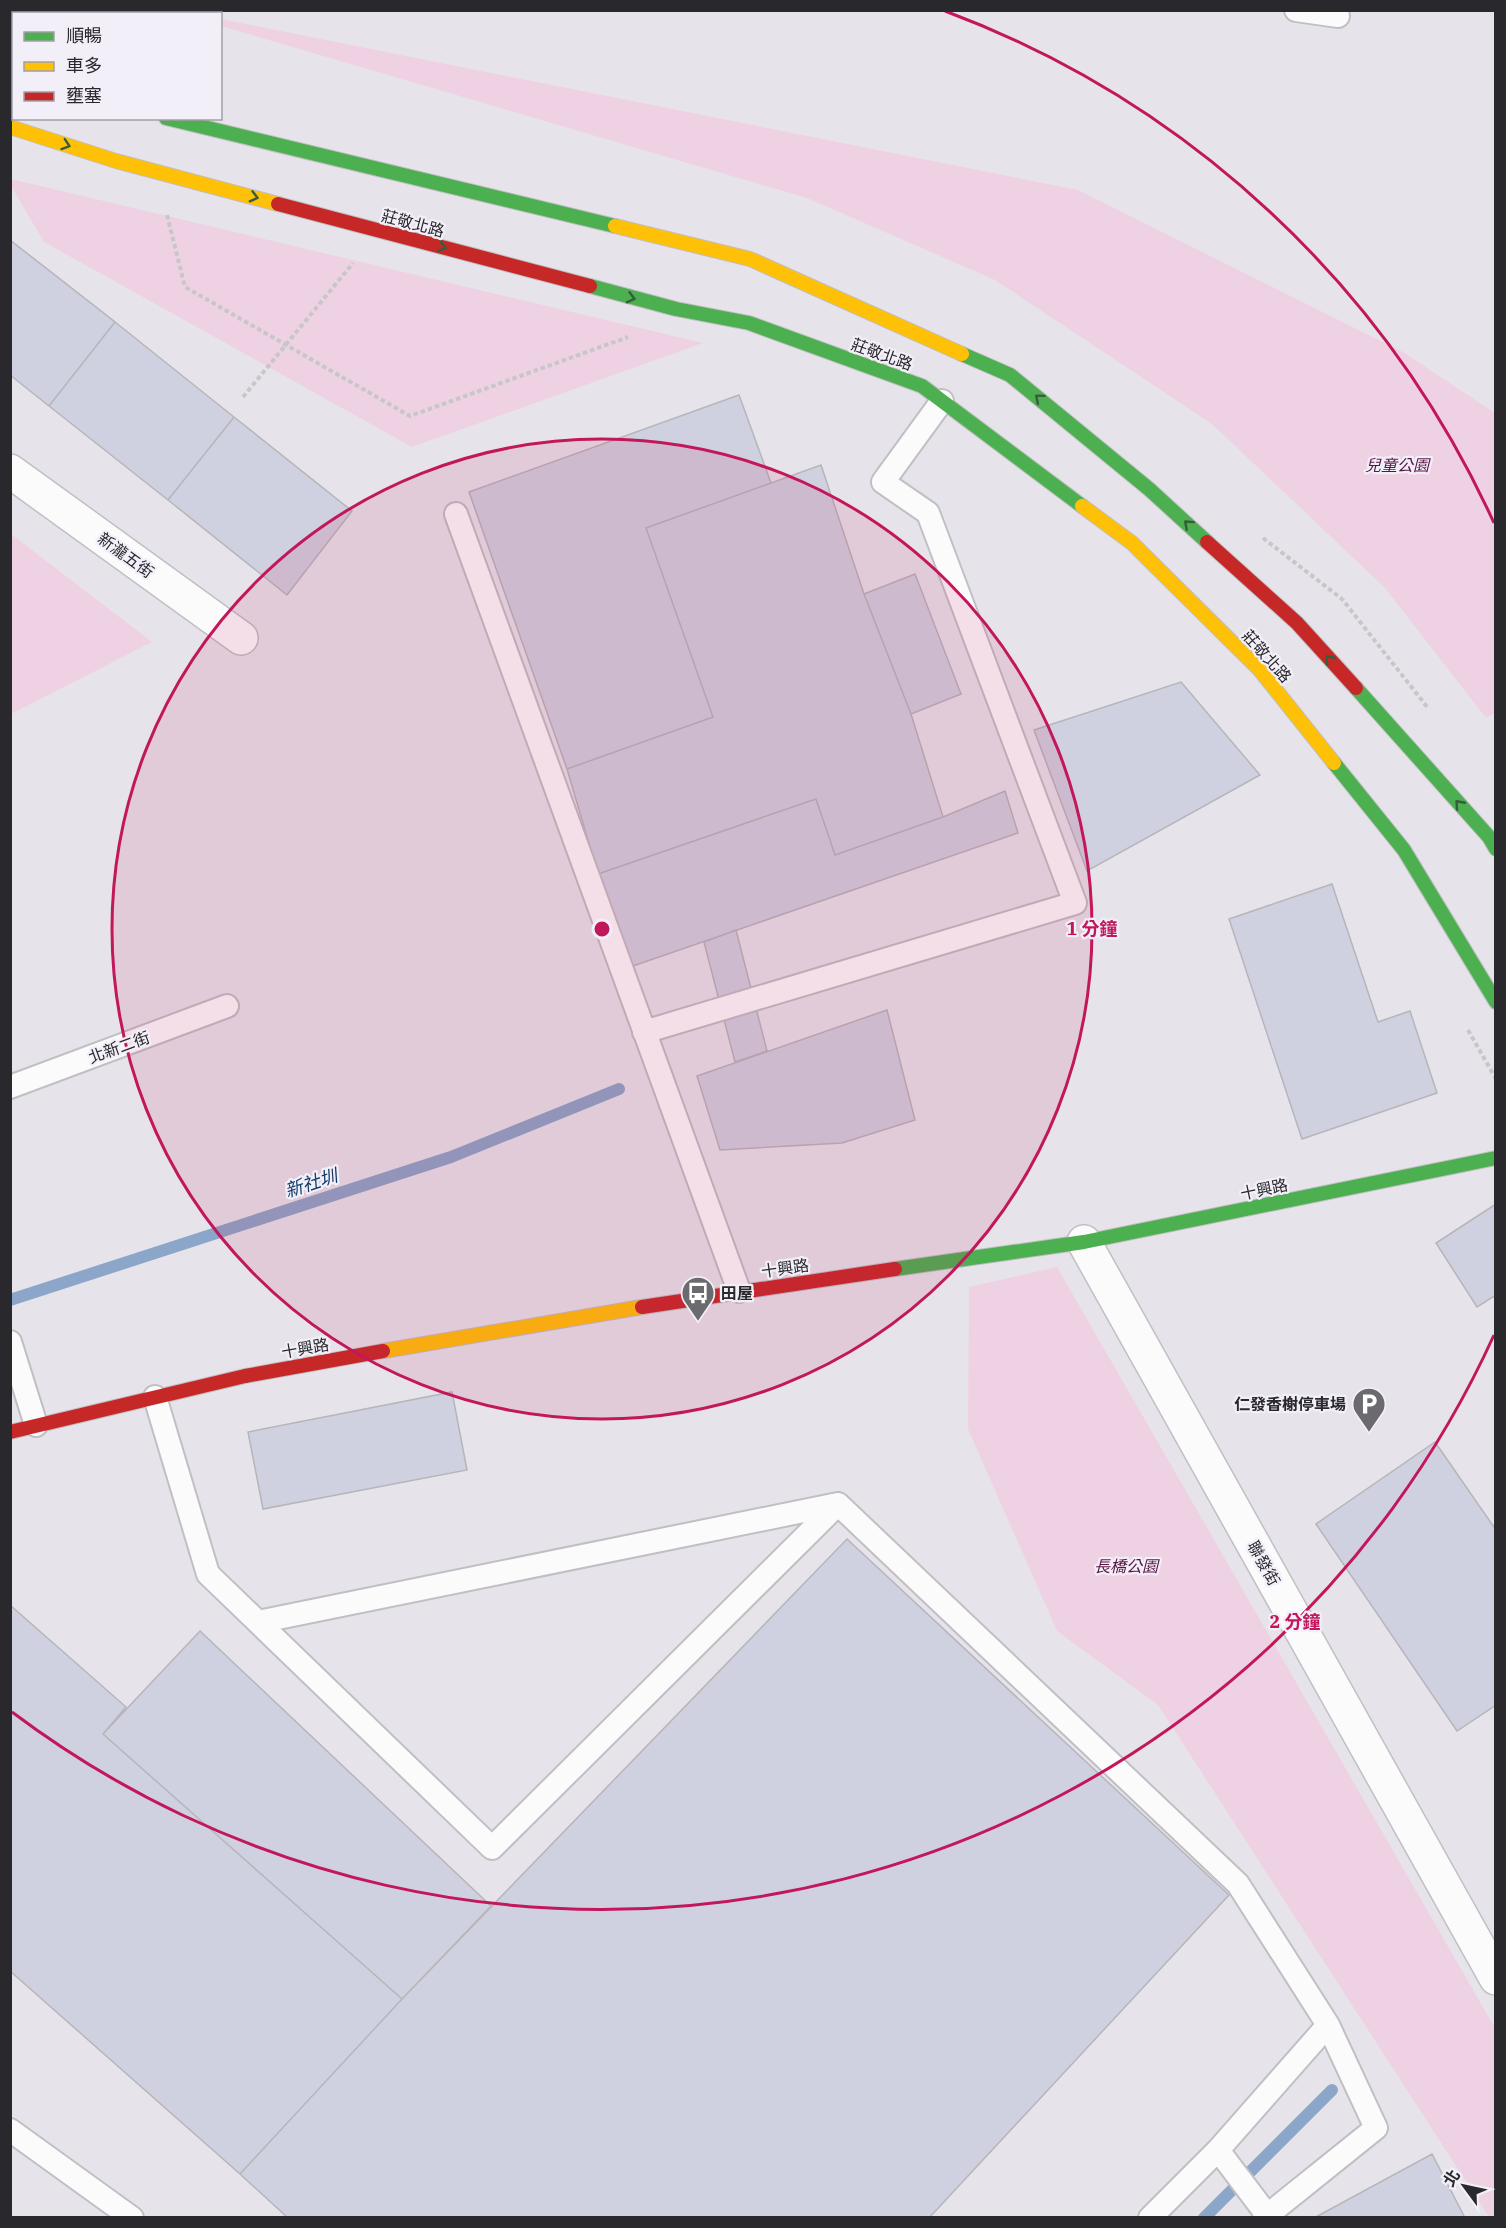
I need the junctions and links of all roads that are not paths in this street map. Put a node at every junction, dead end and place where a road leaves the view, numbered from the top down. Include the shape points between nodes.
1 (1296, 10) edge
2 (1338, 16) dead end
3 (174, 120) edge
4 (10, 127) edge
5 (942, 401) junction
6 (10, 471) edge
7 (456, 514) dead end
8 (241, 638) dead end
9 (1493, 840) edge
10 (1496, 1002) edge
11 (227, 1006) dead end
12 (644, 1032) junction
13 (10, 1087) edge
14 (1496, 1158) edge
15 (1084, 1242) junction
16 (739, 1291) junction
17 (10, 1342) edge
18 (155, 1397) junction
19 (36, 1425) junction
20 (10, 1432) edge
21 (837, 1504) junction
22 (258, 1622) junction
23 (1496, 1978) edge
24 (1328, 2025) junction
25 (10, 2130) edge
26 (1218, 2150) junction
27 (1266, 2216) edge
28 (132, 2217) edge
29 (1150, 2217) edge

1 - 2 lane
9 -> 3 street, 莊敬北路 via 1297,623 1149,489 1010,375 750,259
4 -> 5 street, 莊敬北路 via 128,164 664,306 749,323 922,386
5 - 10 street, 莊敬北路 via 1132,543 1259,669 1404,850
5 - 12 lane via 883,482 928,513 1076,903
6 - 8 street, 新瀧五街
7 - 12 lane
11 - 13 lane, 北新二街
12 - 16 lane
14 - 15 street, 十興路
15 - 16 street, 十興路
15 - 23 street, 聯發街
16 - 18 street, 十興路 via 451,1338 244,1376
17 - 19 lane
18 - 19 street, 十興路
18 - 22 lane via 208,1574
19 - 20 street, 十興路
21 - 22 lane
21 - 22 lane via 492,1848
21 - 24 lane via 1238,1884
24 - 26 lane
24 - 27 lane via 1376,2128
25 - 28 lane
26 - 27 lane
26 - 29 lane

